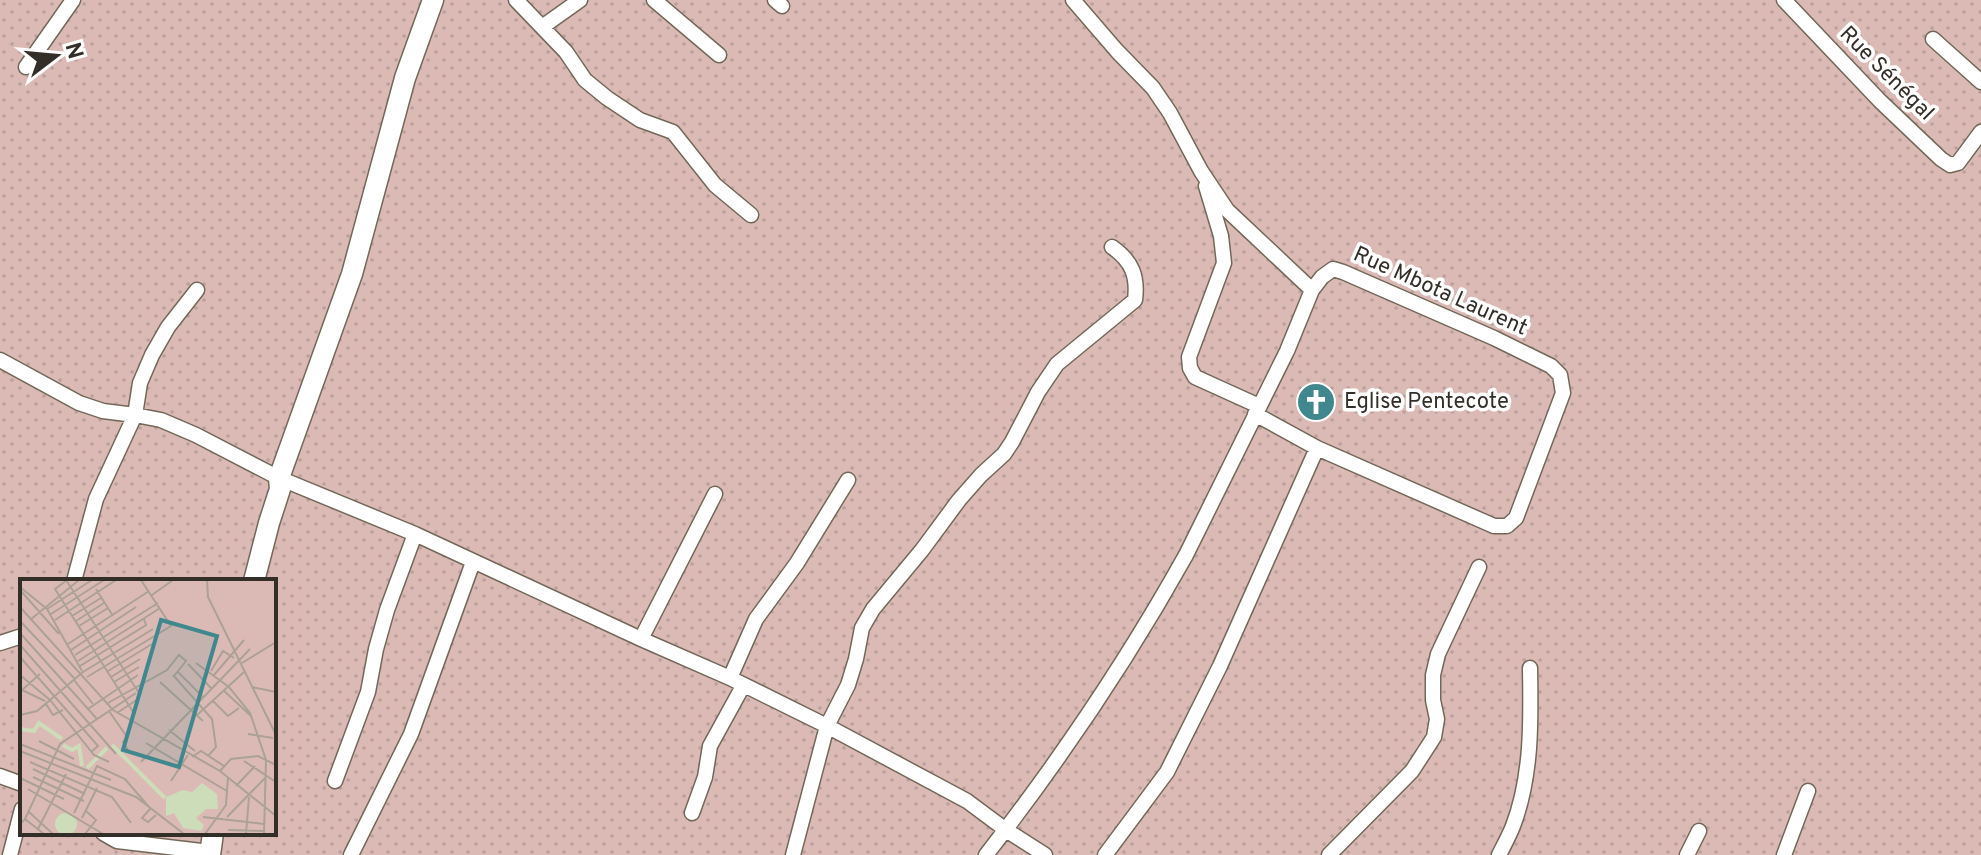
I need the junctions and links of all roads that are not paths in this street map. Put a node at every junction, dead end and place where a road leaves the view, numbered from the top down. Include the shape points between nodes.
1 (73, 0) edge
2 (433, 0) edge
3 (516, 0) edge
4 (580, 0) edge
5 (654, 0) edge
6 (1073, 0) edge
7 (1784, 0) edge
8 (542, 27) junction
9 (1933, 39) dead end
10 (719, 55) dead end
11 (26, 67) dead end
12 (1981, 82) edge
13 (1981, 132) edge
14 (1201, 171) junction
15 (751, 215) dead end
16 (1112, 247) dead end
17 (197, 290) dead end
18 (1312, 290) junction
19 (0, 360) edge
20 (1257, 410) junction
21 (135, 415) junction
22 (1317, 448) junction
23 (279, 478) junction
24 (848, 480) dead end
25 (715, 494) dead end
26 (415, 534) junction
27 (473, 562) junction
28 (1479, 567) dead end
29 (75, 579) edge
30 (255, 579) edge
31 (20, 637) edge
32 (641, 639) junction
33 (0, 643) edge
34 (1530, 668) dead end
35 (737, 682) junction
36 (827, 726) junction
37 (0, 776) edge
38 (335, 781) dead end
39 (20, 783) edge
40 (1808, 791) dead end
41 (692, 813) dead end
42 (20, 817) edge
43 (1006, 830) junction
44 (1699, 831) dead end
45 (106, 835) edge
46 (211, 847) edge
47 (10, 855) edge
48 (351, 855) edge
49 (793, 855) edge
50 (986, 855) edge
51 (1045, 855) edge
52 (1105, 855) edge
53 (1329, 855) edge
54 (1499, 855) edge
55 (1687, 855) edge
56 (1784, 855) edge

1 - 11 street
2 - 23 main road via 405,78 352,274
3 - 8 street
4 - 8 street
5 - 10 street
6 - 14 street via 1153,88
7 - 13 street, Rue Sénégal via 1941,159 1958,163
8 - 15 street via 585,80 640,120 673,132 715,185
9 - 12 street
14 - 18 street via 1227,210
14 - 20 street via 1224,263 1189,357 1190,368 1195,377
16 - 36 street via 1132,268 1135,300 1057,364 1004,454 959,500 873,609 862,628 848,685
17 - 21 street via 152,355
18 - 20 street
18 - 22 street, Rue Mbota Laurent via 1333,269 1343,272 1551,366 1560,375 1563,393 1516,518 1507,526 1494,526
19 - 21 street via 79,403
20 - 22 street
20 - 43 street via 1169,585
21 - 23 street via 196,435
21 - 29 street via 96,499
22 - 52 street via 1167,772
23 - 26 street
23 - 30 main road
24 - 35 street via 756,619
25 - 32 street
26 - 27 street
26 - 38 street
27 - 32 street
27 - 48 street via 411,734
28 - 53 street via 1438,654 1434,737 1412,771
31 - 33 street
32 - 35 street
34 - 54 street via 1526,774 1514,824
35 - 36 street
35 - 41 street via 710,746
36 - 43 street via 967,801
36 - 49 street
37 - 39 street
40 - 56 street
42 - 47 street
43 - 50 street
43 - 51 street
44 - 55 street
45 - 46 street via 117,841

